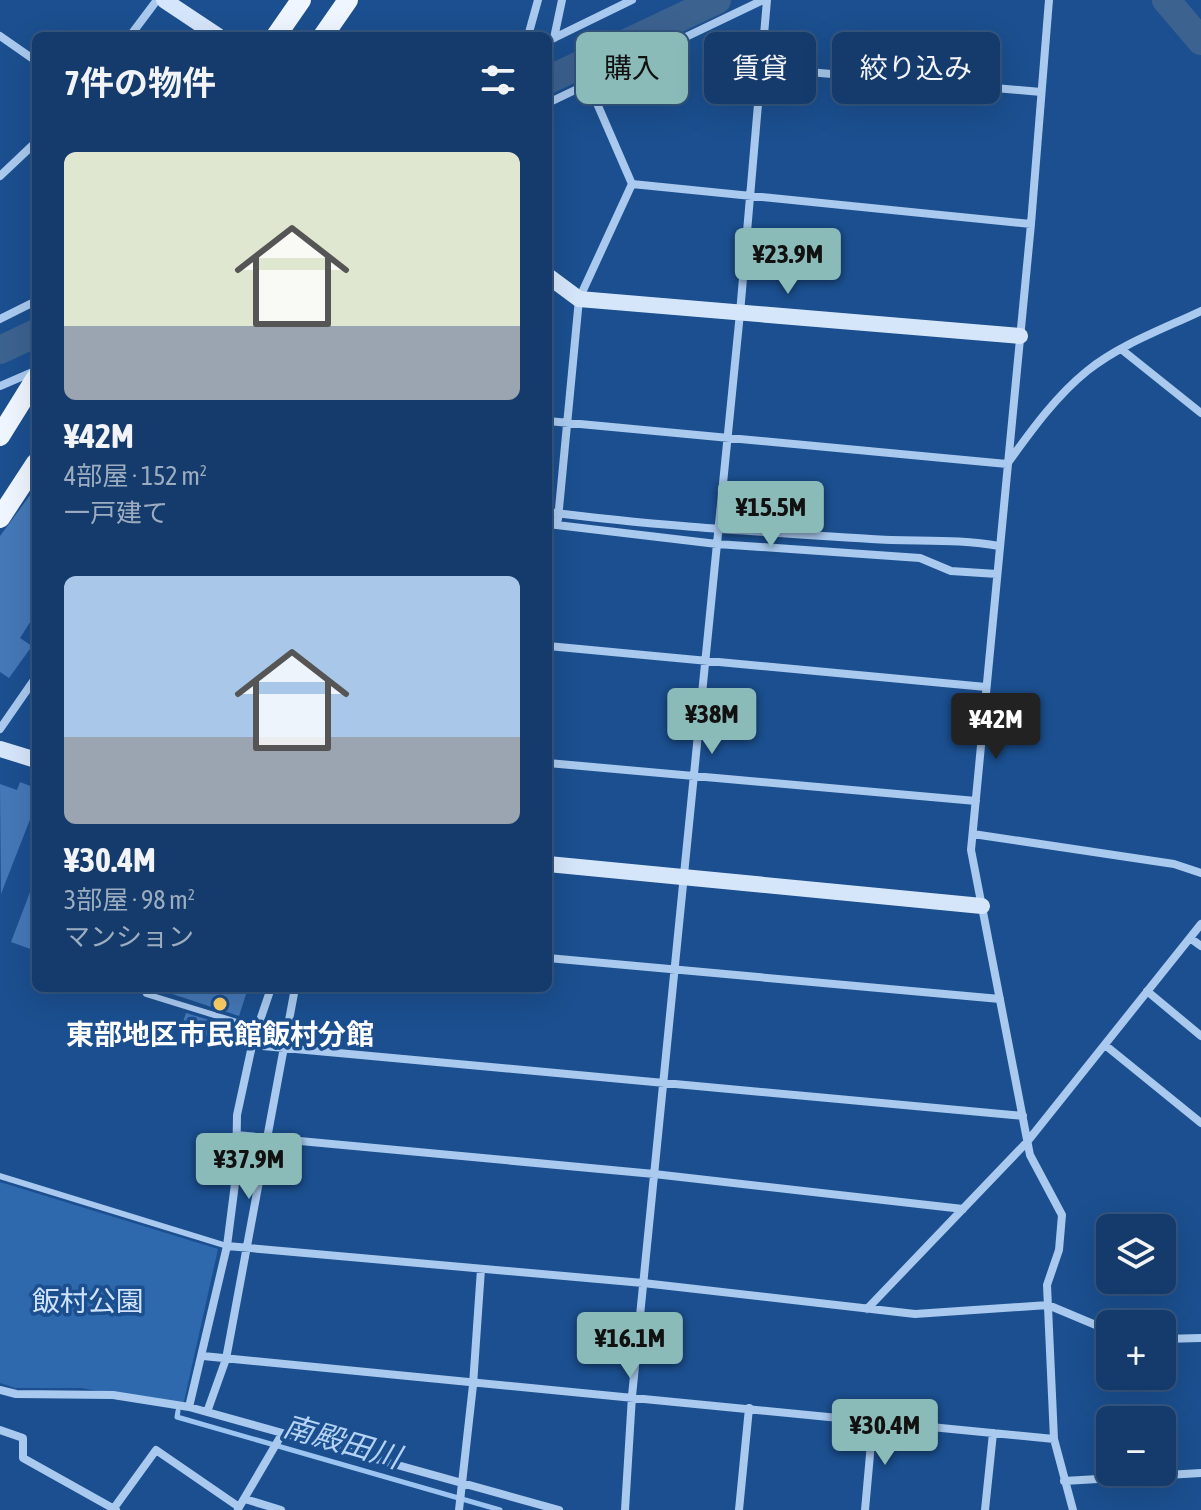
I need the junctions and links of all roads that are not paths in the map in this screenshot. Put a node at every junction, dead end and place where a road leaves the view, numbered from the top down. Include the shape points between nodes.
1 (157, 0) edge
2 (164, 0) edge
3 (301, 0) edge
4 (348, 0) edge
5 (538, 0) edge
6 (562, 0) edge
7 (632, 0) edge
8 (765, 0) edge
9 (1049, 0) edge
10 (133, 32) edge
11 (212, 32) edge
12 (279, 32) edge
13 (326, 32) edge
14 (529, 32) edge
15 (763, 32) edge
16 (552, 35) edge
17 (688, 37) edge
18 (1, 38) edge
19 (552, 39) edge
20 (32, 58) edge
21 (816, 73) edge
22 (576, 91) edge
23 (1041, 92) junction
24 (552, 101) edge
25 (597, 104) edge
26 (758, 104) edge
27 (32, 146) edge
28 (0, 176) edge
29 (632, 184) junction
30 (750, 196) junction
31 (1031, 224) junction
32 (552, 279) edge
33 (579, 299) junction
34 (32, 303) edge
35 (1201, 311) edge
36 (740, 313) junction
37 (0, 319) edge
38 (1020, 336) junction
39 (1121, 349) junction
40 (32, 373) edge
41 (32, 384) edge
42 (0, 386) edge
43 (1201, 413) edge
44 (552, 421) edge
45 (567, 423) junction
46 (0, 436) edge
47 (728, 437) junction
48 (1007, 464) junction
49 (32, 469) edge
50 (552, 513) edge
51 (558, 514) junction
52 (0, 518) edge
53 (553, 524) edge
54 (719, 530) junction
55 (717, 544) junction
56 (999, 546) junction
57 (997, 574) junction
58 (552, 646) edge
59 (706, 660) junction
60 (32, 683) edge
61 (986, 687) junction
62 (0, 729) edge
63 (0, 749) edge
64 (32, 759) edge
65 (552, 763) edge
66 (694, 777) junction
67 (976, 801) junction
68 (973, 834) junction
69 (552, 864) edge
70 (1201, 873) edge
71 (684, 878) junction
72 (982, 906) junction
73 (1201, 924) edge
74 (1190, 938) junction
75 (1201, 946) edge
76 (552, 958) edge
77 (675, 970) junction
78 (1147, 991) junction
79 (147, 992) edge
80 (270, 992) edge
81 (294, 992) edge
82 (1000, 999) junction
83 (237, 1022) dead end
84 (1201, 1036) edge
85 (252, 1045) junction
86 (1105, 1045) junction
87 (283, 1047) junction
88 (663, 1082) junction
89 (1023, 1116) junction
90 (1201, 1123) edge
91 (236, 1135) junction
92 (267, 1138) junction
93 (1027, 1142) junction
94 (654, 1174) junction
95 (0, 1176) edge
96 (963, 1209) junction
97 (227, 1246) junction
98 (245, 1248) junction
99 (481, 1269) junction
100 (643, 1283) junction
101 (1048, 1305) junction
102 (867, 1309) junction
103 (1096, 1325) edge
104 (1201, 1338) edge
105 (1176, 1339) edge
106 (203, 1356) junction
107 (226, 1359) junction
108 (473, 1385) junction
109 (0, 1390) edge
110 (632, 1396) junction
111 (189, 1407) junction
112 (749, 1408) junction
113 (207, 1412) junction
114 (873, 1421) junction
115 (0, 1430) edge
116 (993, 1433) junction
117 (281, 1435) junction
118 (1054, 1439) junction
119 (1201, 1473) edge
120 (1064, 1481) junction
121 (460, 1487) junction
122 (245, 1499) junction
123 (459, 1508) edge
124 (115, 1509) edge
125 (238, 1509) edge
126 (281, 1510) edge
127 (559, 1510) edge
128 (625, 1510) edge
129 (739, 1510) edge
130 (865, 1510) edge
131 (985, 1510) edge
132 (1073, 1510) edge

1 - 10 street
2 - 11 street
3 - 12 main road
4 - 13 main road
5 - 14 street
6 - 16 street
7 - 19 street
8 - 15 street
8 - 17 street
9 - 23 street
18 - 20 street
21 - 23 street
22 - 24 street
23 - 31 street
25 - 29 street
26 - 30 street
27 - 28 street
29 - 30 street
29 - 33 street
30 - 31 street
30 - 36 street
31 - 38 street
32 - 33 street
33 - 36 street
33 - 45 street
34 - 37 street
35 - 39 street
36 - 38 street
36 - 47 street
38 - 48 street
39 - 43 street
39 - 48 street via 1088,370 1047,410
40 - 42 street
41 - 46 main road
44 - 45 street
45 - 47 street
45 - 51 street
47 - 48 street
47 - 54 street
48 - 56 street
49 - 52 main road
50 - 51 street
51 - 53 street
51 - 54 street
53 - 55 street
54 - 55 street
54 - 56 street via 923,543 966,540
55 - 57 street via 920,558 951,571
55 - 59 street
56 - 57 street
57 - 61 street
58 - 59 street
59 - 61 street
59 - 66 street
60 - 62 street
61 - 67 street
63 - 64 street
65 - 66 street
66 - 67 street
66 - 71 street
67 - 68 street
68 - 70 street via 1174,864
68 - 72 street
69 - 71 street
71 - 72 street
71 - 77 street
72 - 82 street
73 - 74 street
74 - 75 street
74 - 78 street
76 - 77 street
77 - 82 street
77 - 88 street
78 - 84 street
78 - 86 street
79 - 83 lane
80 - 85 street
81 - 87 street
82 - 89 street
85 - 87 street
85 - 91 street
86 - 90 street
86 - 93 street
87 - 88 street
87 - 92 street
88 - 89 street
88 - 94 street
89 - 93 street
91 - 92 street
91 - 97 street
92 - 94 street
92 - 98 street
93 - 96 street
93 - 101 street via 1062,1215 1059,1250 1047,1285
94 - 96 street
94 - 100 street
95 - 97 lane
96 - 102 street
97 - 98 street
97 - 106 street
98 - 99 street
98 - 107 street
99 - 100 street
99 - 108 street
100 - 102 street
100 - 110 street
101 - 102 street via 915,1314
101 - 103 street
101 - 118 street
104 - 105 street
106 - 107 street
106 - 111 street
107 - 108 street
107 - 113 street
108 - 110 street
108 - 121 street
109 - 111 street via 113,1395
110 - 112 street
110 - 128 street
111 - 113 street
112 - 114 street
112 - 129 street
113 - 117 street
114 - 116 street
114 - 130 street
115 - 124 street via 23,1438 23,1458
116 - 118 street
116 - 131 street
117 - 121 street
117 - 122 street
118 - 120 street
119 - 120 street
120 - 132 street
121 - 123 street
121 - 127 street
122 - 125 street
122 - 126 street
124 - 125 street via 156,1450

